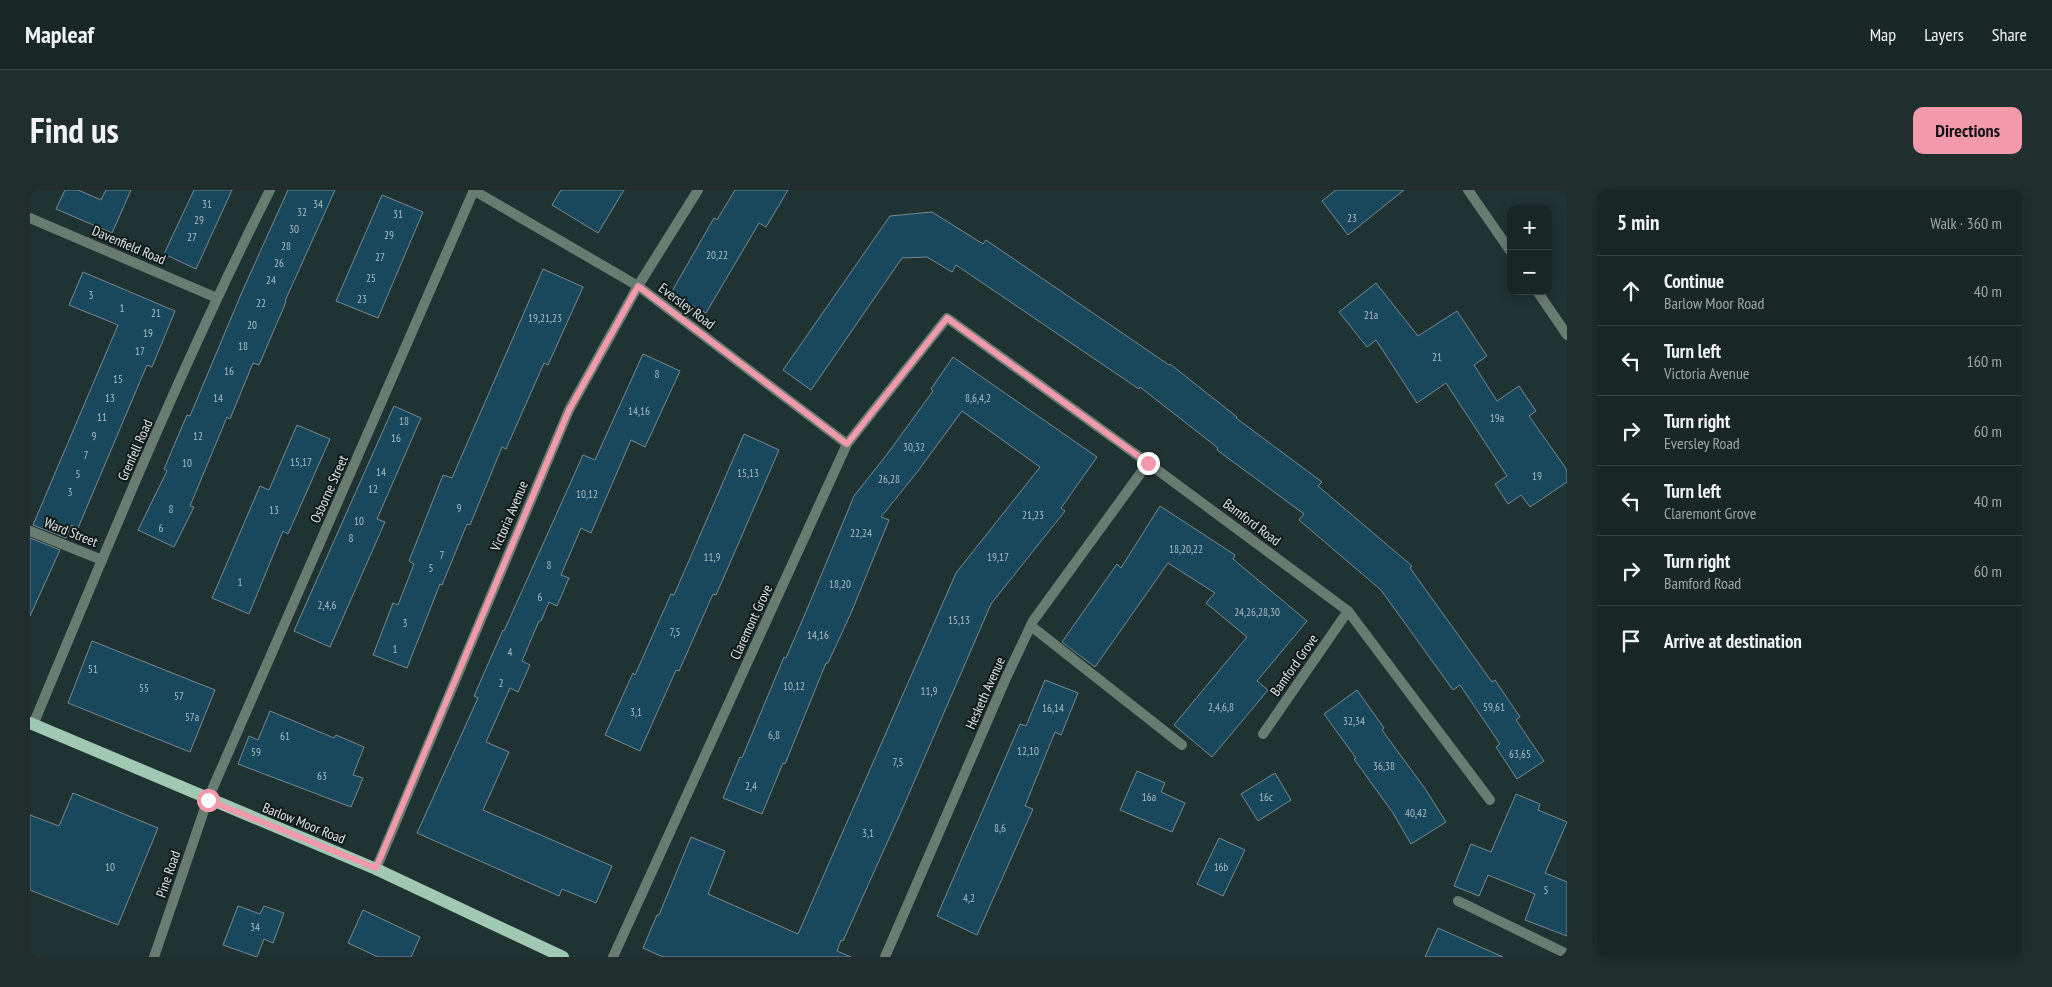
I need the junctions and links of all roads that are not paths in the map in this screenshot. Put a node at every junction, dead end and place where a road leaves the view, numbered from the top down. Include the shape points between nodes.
1 (270, 190) edge
2 (474, 190) edge
3 (698, 190) edge
4 (1468, 190) edge
5 (30, 218) edge
6 (1510, 250) edge
7 (638, 286) junction
8 (1540, 295) edge
9 (217, 298) junction
10 (947, 318) joint
11 (1567, 335) edge
12 (847, 444) junction
13 (1148, 463) junction
14 (30, 531) edge
15 (102, 560) junction
16 (1348, 611) junction
17 (1031, 626) junction
18 (32, 724) edge
19 (1263, 734) dead end
20 (1182, 745) dead end
21 (208, 800) junction
22 (1490, 800) dead end
23 (376, 868) junction
24 (1458, 901) dead end
25 (1567, 954) edge
26 (154, 957) edge
27 (563, 957) edge
28 (613, 957) edge
29 (884, 957) edge

1 - 9 street, Grenfell Road
2 - 7 street, Eversley Road
2 - 21 street, Osborne Street
3 - 7 street, Victoria Avenue
4 - 6 street
5 - 9 street, Davenfield Road
7 - 12 street, Eversley Road
7 - 23 street, Victoria Avenue via 569,410
8 - 11 street
9 - 15 street, Grenfell Road
10 - 12 street, Claremont Grove
10 - 13 street, Bamford Road
12 - 28 street, Claremont Grove
13 - 16 street, Bamford Road
13 - 17 street, Hesketh Avenue
14 - 15 street, Ward Street
15 - 18 street, Grenfell Road
16 - 19 street, Bamford Grove
16 - 22 street, Bamford Road
17 - 20 street
17 - 29 street, Hesketh Avenue
18 - 21 main road, Barlow Moor Road
21 - 23 main road, Barlow Moor Road
21 - 26 street, Pine Road
23 - 27 main road, Barlow Moor Road
24 - 25 street

